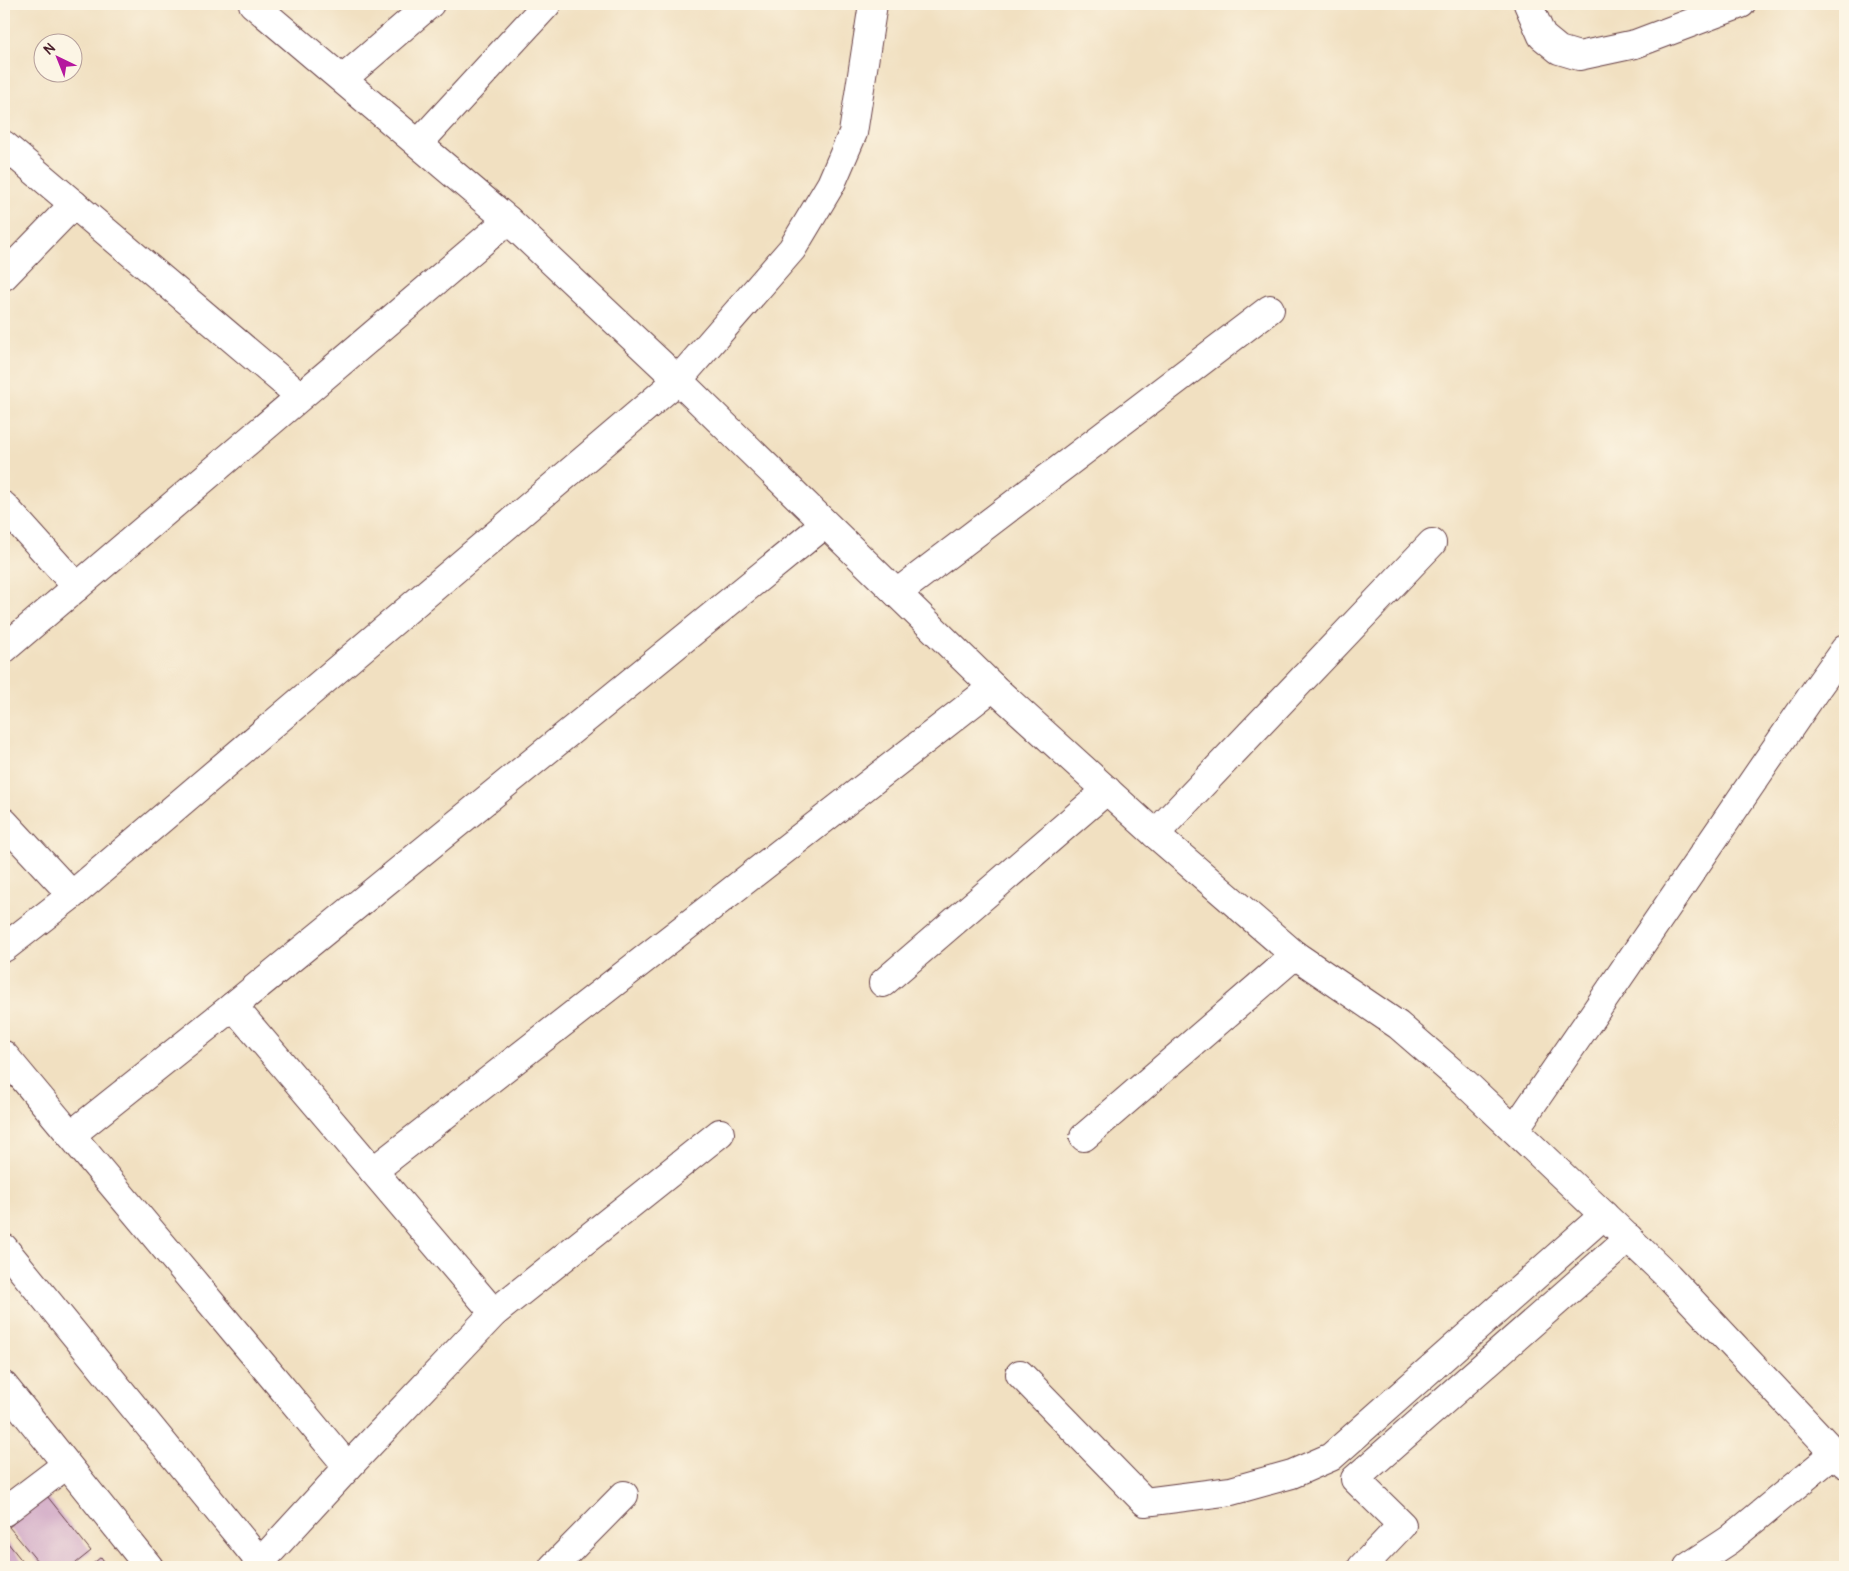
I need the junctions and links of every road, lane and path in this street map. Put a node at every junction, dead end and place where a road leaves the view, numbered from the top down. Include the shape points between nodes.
1 (253, 4) edge
2 (430, 4) edge
3 (547, 4) edge
4 (873, 4) edge
5 (1528, 4) edge
6 (1741, 4) edge
7 (343, 79) junction
8 (419, 143) junction
9 (4, 145) edge
10 (74, 204) junction
11 (508, 220) junction
12 (4, 276) edge
13 (1270, 309) dead end
14 (678, 380) junction
15 (300, 396) junction
16 (4, 506) edge
17 (825, 524) junction
18 (1432, 543) dead end
19 (77, 587) junction
20 (897, 594) junction
21 (4, 649) edge
22 (1845, 649) edge
23 (994, 687) junction
24 (1107, 790) junction
25 (4, 822) edge
26 (1155, 834) junction
27 (72, 894) junction
28 (4, 948) edge
29 (1295, 955) junction
30 (883, 983) dead end
31 (234, 1006) junction
32 (4, 1055) edge
33 (1515, 1129) junction
34 (720, 1133) dead end
35 (71, 1135) junction
36 (1084, 1137) dead end
37 (374, 1172) junction
38 (1604, 1215) junction
39 (1629, 1238) junction
40 (4, 1248) edge
41 (494, 1313) junction
42 (1020, 1374) dead end
43 (4, 1386) edge
44 (1840, 1458) edge
45 (66, 1465) junction
46 (348, 1467) junction
47 (624, 1495) dead end
48 (4, 1512) edge
49 (259, 1565) edge
50 (149, 1567) edge
51 (553, 1567) edge
52 (1362, 1567) edge
53 (1688, 1567) edge

1 - 7 street
2 - 7 street
3 - 8 street
4 - 14 street via 853,133 831,184 792,249
5 - 6 street via 1542,36 1560,50 1579,56 1635,44
7 - 8 street
8 - 11 street
9 - 10 street
10 - 12 street
10 - 15 street
11 - 14 street
11 - 15 street
13 - 20 street
14 - 17 street
14 - 27 street
15 - 19 street
16 - 19 street
17 - 20 street
17 - 31 street
18 - 26 street
19 - 21 street
20 - 23 street
22 - 33 street
23 - 24 street
23 - 37 street
24 - 26 street
24 - 30 street
25 - 27 street
26 - 29 street
27 - 28 street
29 - 33 street via 1398,1025
29 - 36 street
31 - 35 street
31 - 37 street
32 - 35 street
33 - 38 street
34 - 41 street
35 - 46 street
37 - 41 street
38 - 39 street
38 - 42 street via 1331,1457 1292,1474 1230,1491 1145,1502
39 - 44 street
39 - 52 street via 1355,1479 1402,1525
40 - 49 street
41 - 46 street
43 - 45 street
44 - 53 street
45 - 48 street
45 - 50 street
46 - 49 street
47 - 51 street

